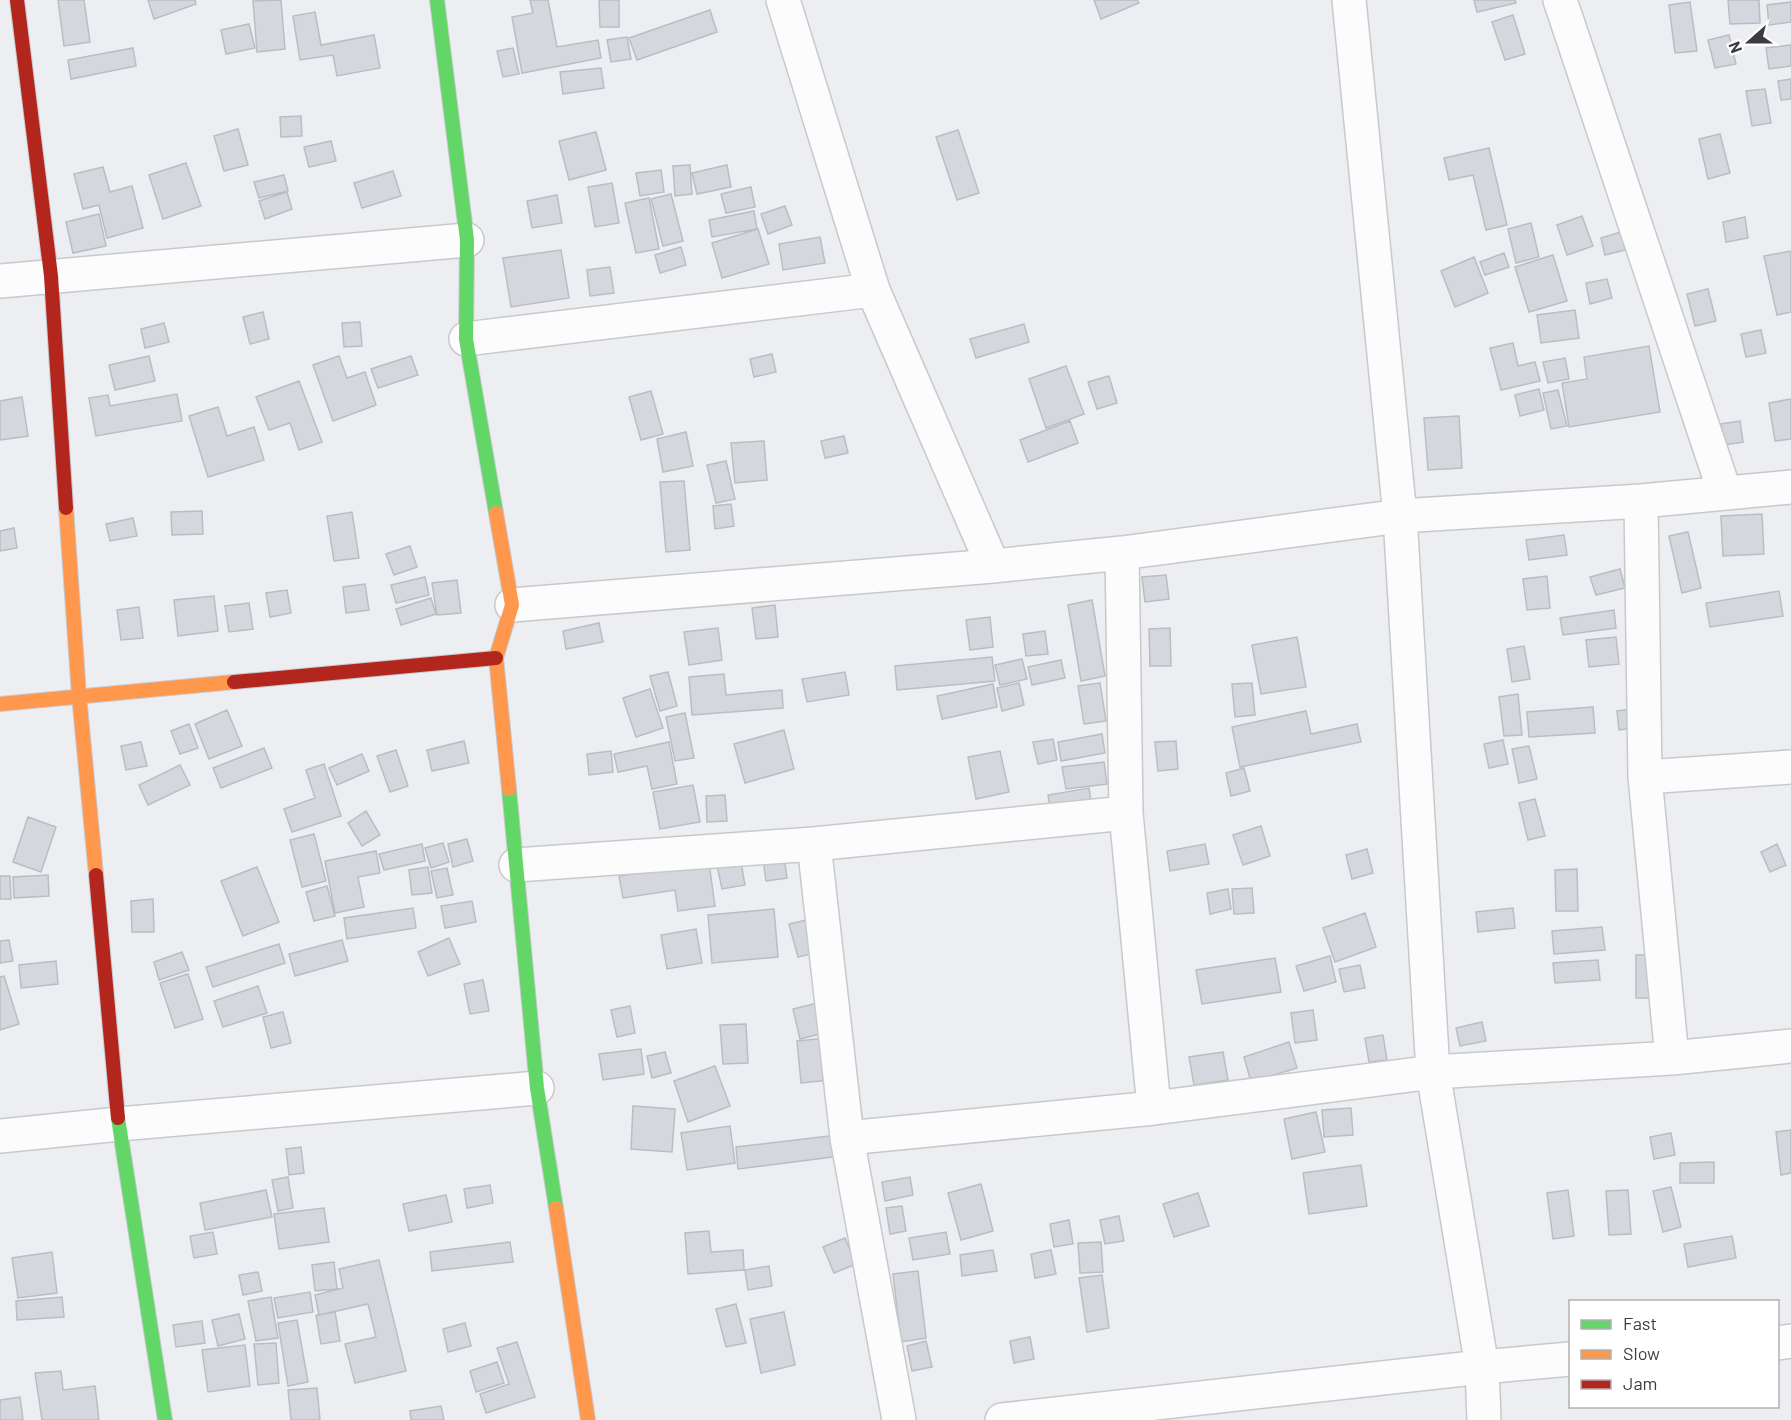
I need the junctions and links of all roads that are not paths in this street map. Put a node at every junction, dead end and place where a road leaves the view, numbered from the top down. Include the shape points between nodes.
1 (17, 0) edge
2 (437, 0) edge
3 (783, 0) edge
4 (1349, 0) edge
5 (1560, 0) edge
6 (467, 240) junction
7 (51, 276) junction
8 (0, 281) edge
9 (873, 290) junction
10 (466, 339) junction
11 (1791, 486) edge
12 (1725, 493) junction
13 (1641, 501) junction
14 (1400, 516) junction
15 (1122, 553) junction
16 (993, 566) junction
17 (512, 605) junction
18 (496, 658) junction
19 (79, 695) junction
20 (0, 704) edge
21 (1791, 767) edge
22 (1645, 777) junction
23 (1126, 813) junction
24 (814, 844) junction
25 (516, 865) junction
26 (1791, 1046) edge
27 (1672, 1058) junction
28 (1433, 1072) junction
29 (537, 1088) junction
30 (1155, 1108) junction
31 (119, 1124) junction
32 (0, 1136) edge
33 (847, 1138) junction
34 (1569, 1359) edge
35 (1482, 1366) junction
36 (165, 1420) edge
37 (588, 1420) edge
38 (899, 1420) edge
39 (1002, 1420) edge
40 (1484, 1420) edge

1 - 7 street
2 - 6 street
3 - 9 street
4 - 14 street
5 - 12 street
6 - 7 street
6 - 10 street
7 - 8 street
7 - 19 street
9 - 10 street
9 - 16 street
10 - 17 street
11 - 12 street
12 - 13 street
13 - 14 street
13 - 22 street
14 - 15 street
14 - 28 street
15 - 16 street
15 - 23 street
16 - 17 street
17 - 18 street
18 - 19 street
18 - 25 street
19 - 20 street
19 - 31 street
21 - 22 street
22 - 27 street
23 - 24 street
23 - 30 street
24 - 25 street
24 - 33 street
25 - 29 street
26 - 27 street
27 - 28 street
28 - 30 street
28 - 35 street
29 - 31 street
29 - 37 street
30 - 33 street
31 - 32 street
31 - 36 street
33 - 38 street
34 - 35 street
35 - 39 street
35 - 40 street

